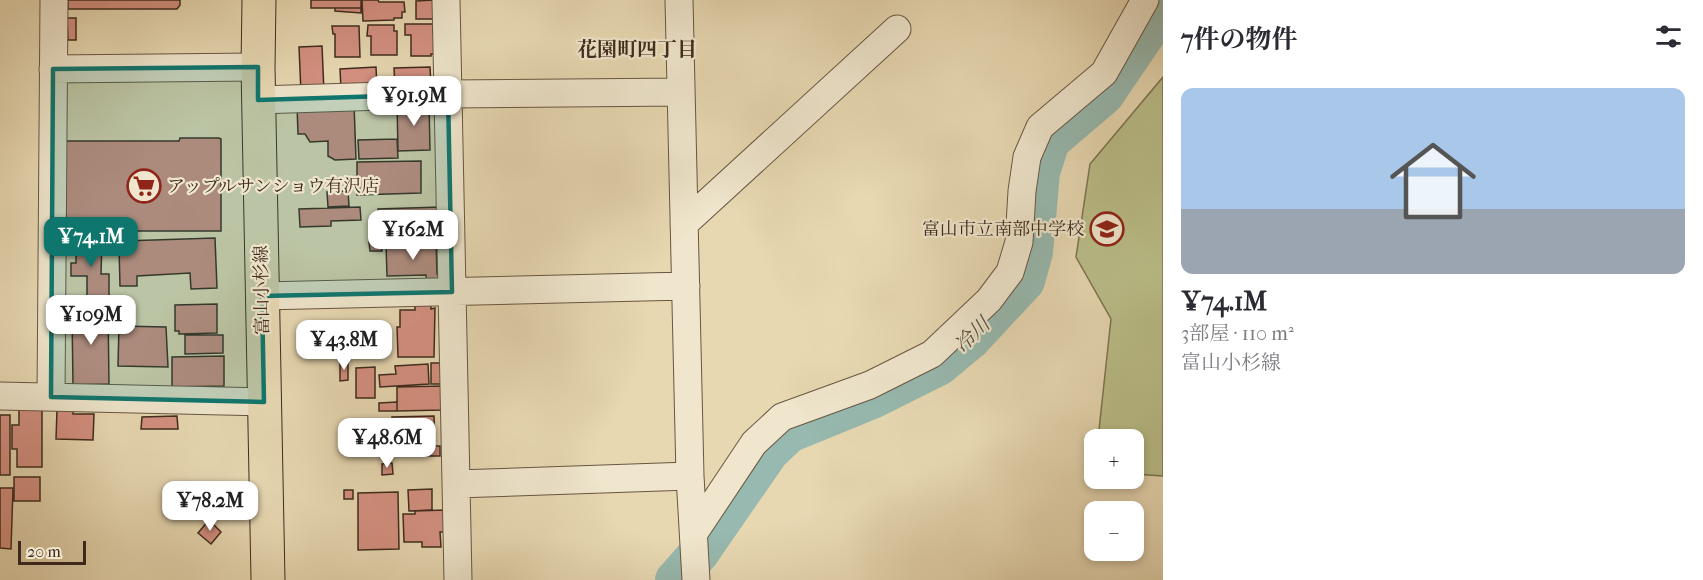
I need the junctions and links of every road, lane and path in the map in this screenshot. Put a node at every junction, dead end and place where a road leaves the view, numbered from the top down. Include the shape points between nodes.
1 (54, 0) edge
2 (446, 0) edge
3 (679, 0) edge
4 (1145, 0) edge
5 (260, 2) edge
6 (897, 29) dead end
7 (258, 67) junction
8 (53, 69) junction
9 (681, 92) junction
10 (448, 94) junction
11 (258, 100) junction
12 (684, 224) junction
13 (686, 286) junction
14 (452, 292) junction
15 (262, 296) junction
16 (0, 396) edge
17 (51, 397) junction
18 (264, 402) junction
19 (690, 476) junction
20 (456, 484) junction
21 (694, 533) junction
22 (267, 580) edge
23 (458, 580) edge
24 (696, 580) edge

1 - 8 street
2 - 10 street
3 - 9 street
4 - 21 street via 1104,73 1040,127 1027,157 1019,242 1010,272 989,300 932,354 870,385 782,417 753,443
5 - 7 main road, 富山小杉線
6 - 12 street
7 - 8 street
7 - 11 main road, 富山小杉線
8 - 17 street
9 - 10 street
9 - 12 street
10 - 11 street
10 - 14 street
11 - 15 main road, 富山小杉線
12 - 13 street
13 - 14 street
13 - 19 street
14 - 15 street
14 - 20 street
15 - 18 main road, 富山小杉線
16 - 17 street
17 - 18 street
18 - 22 main road, 富山小杉線
19 - 20 street
19 - 21 street
20 - 23 street
21 - 24 street

